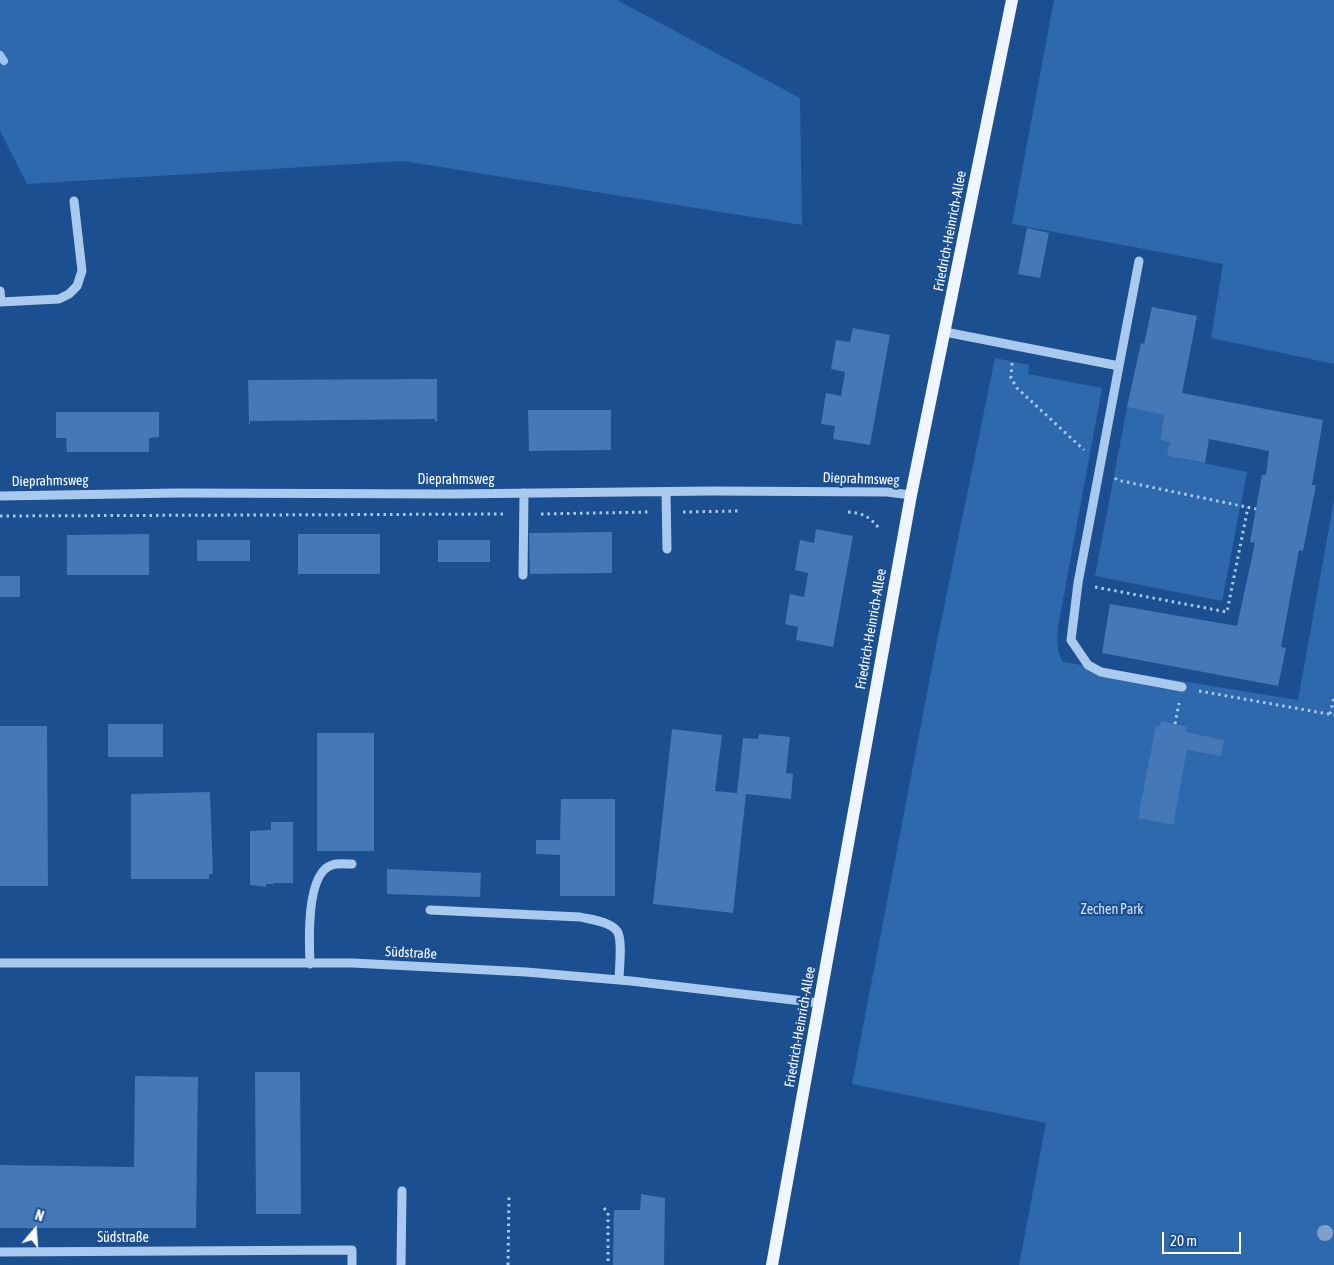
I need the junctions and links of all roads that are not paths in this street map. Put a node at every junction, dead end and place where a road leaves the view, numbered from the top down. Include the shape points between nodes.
1 (1012, 0) edge
2 (74, 201) dead end
3 (1139, 261) dead end
4 (0, 291) edge
5 (1, 302) edge
6 (945, 332) junction
7 (1119, 366) junction
8 (666, 492) junction
9 (524, 494) junction
10 (911, 495) junction
11 (0, 496) edge
12 (667, 550) dead end
13 (523, 575) dead end
14 (1182, 687) road end
15 (352, 864) dead end
16 (430, 910) dead end
17 (0, 963) edge
18 (310, 964) junction
19 (619, 980) junction
20 (819, 1003) junction
21 (402, 1190) dead end
22 (0, 1252) edge
23 (352, 1265) edge
24 (401, 1265) edge
25 (772, 1265) edge

1 - 6 main road, Friedrich-Heinrich-Allee
2 - 5 street via 82,271 77,286 59,299
3 - 7 street
4 - 5 street
6 - 7 street
6 - 10 main road, Friedrich-Heinrich-Allee
7 - 14 street via 1078,583 1071,640 1088,665 1101,672
8 - 9 street, Dieprahmsweg
8 - 10 street, Dieprahmsweg via 886,492
8 - 12 street
9 - 11 street, Dieprahmsweg
9 - 13 street
10 - 20 main road, Friedrich-Heinrich-Allee
15 - 18 street via 332,865 318,879 309,928
16 - 19 street via 580,917 603,922 617,931 620,938
17 - 18 street, Südstraße
18 - 19 street, Südstraße via 526,972
19 - 20 street, Südstraße
20 - 25 main road, Friedrich-Heinrich-Allee
21 - 24 street
22 - 23 street, Südstraße via 352,1250

